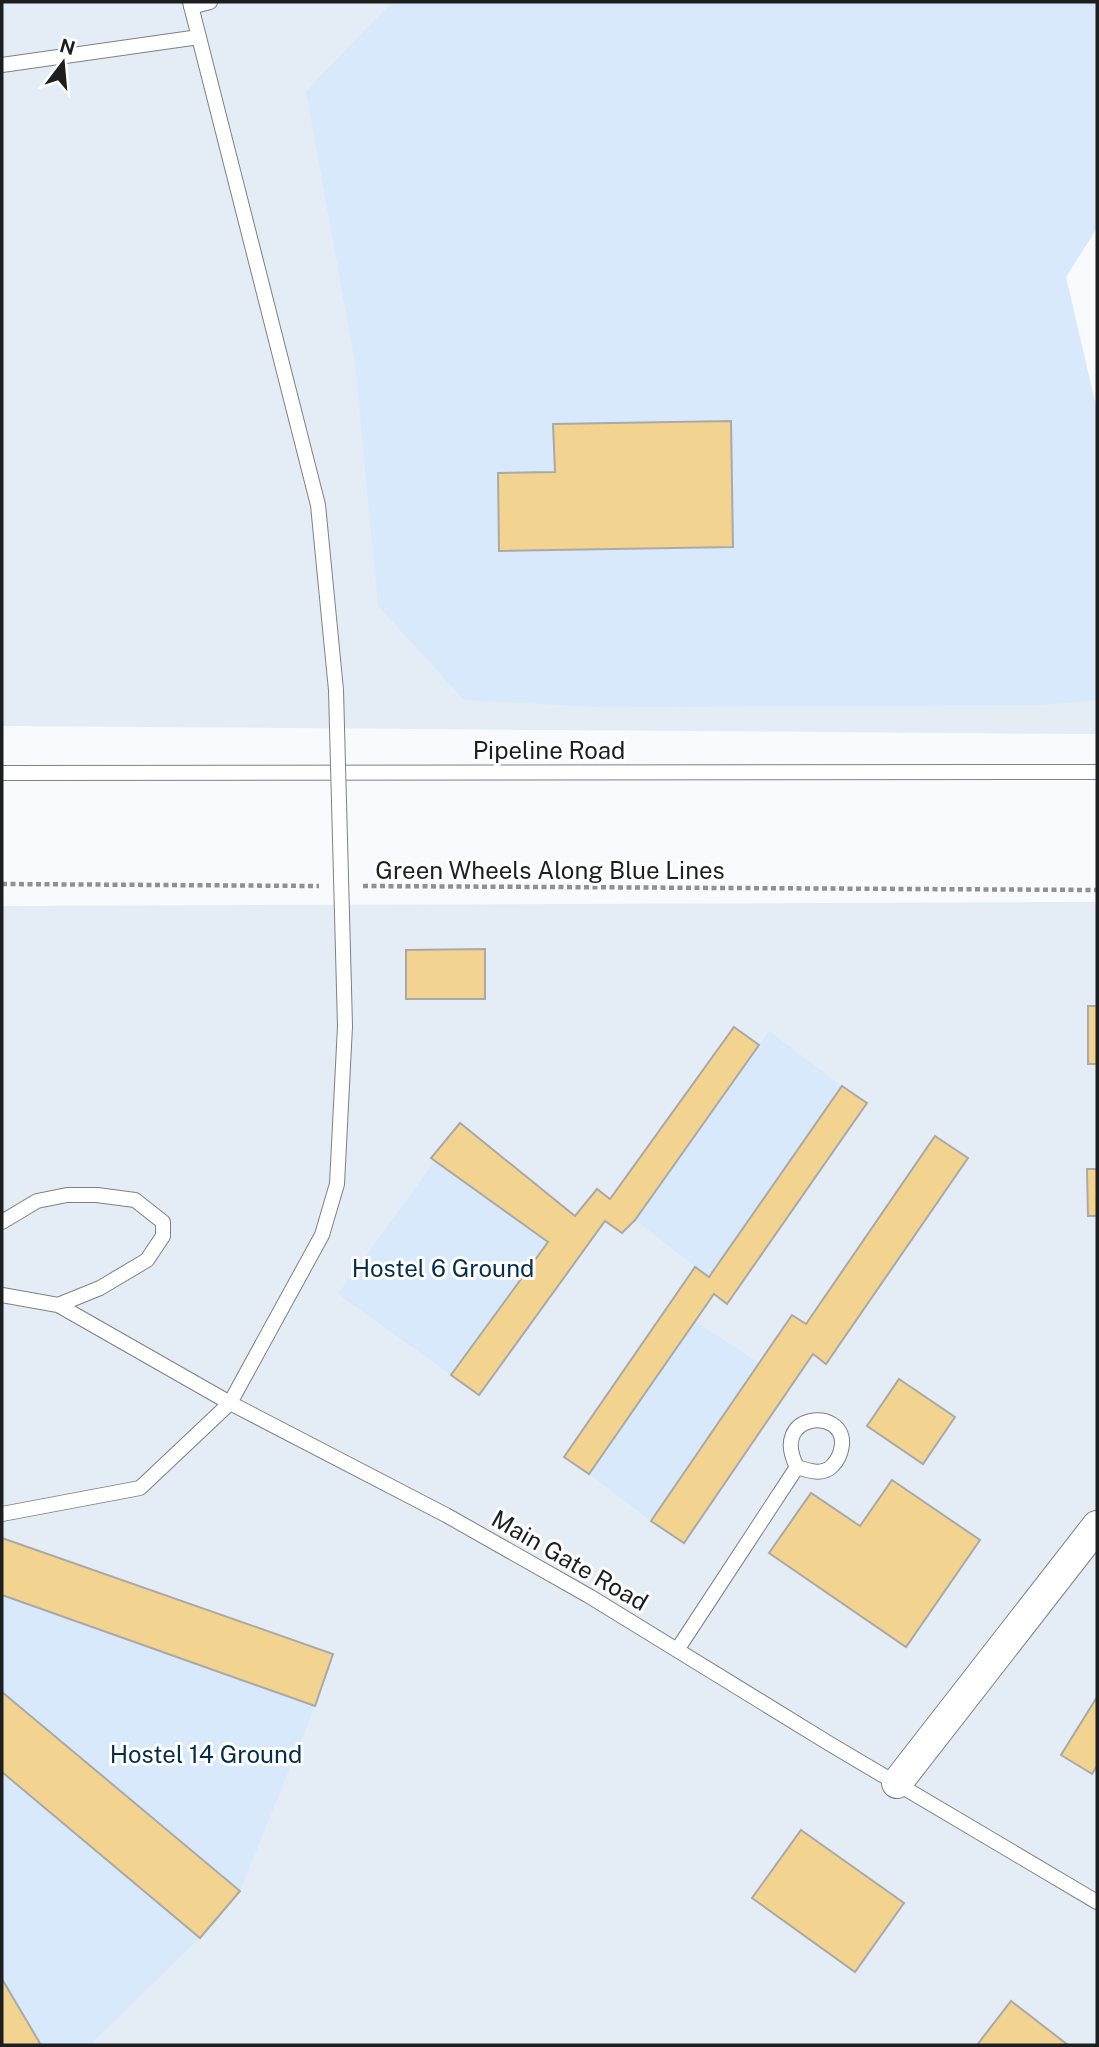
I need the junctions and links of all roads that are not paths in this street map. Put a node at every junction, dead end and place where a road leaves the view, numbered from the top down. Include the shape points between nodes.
1 (210, 2) edge
2 (190, 4) edge
3 (199, 37) junction
4 (2, 65) edge
5 (1097, 772) edge
6 (2, 773) edge
7 (2, 1222) edge
8 (3, 1298) edge
9 (58, 1305) junction
10 (230, 1403) junction
11 (797, 1467) dead end
12 (2, 1514) edge
13 (1097, 1526) edge
14 (677, 1650) junction
15 (897, 1783) junction
16 (1097, 1902) edge

1 - 2 lane
2 - 3 lane
3 - 4 lane
3 - 10 lane, bridge via 318,505 337,690 345,1026 337,1184 322,1235
5 - 6 lane, Pipeline Road
7 - 9 lane via 37,1201 66,1195 135,1200 163,1222 163,1236 147,1260 100,1288
8 - 9 lane, Main Gate Road
9 - 10 lane, Main Gate Road
10 - 12 lane via 140,1488
10 - 14 lane, Main Gate Road via 458,1522
11 - 14 lane
13 - 15 street
14 - 15 lane, Main Gate Road
15 - 16 lane, Main Gate Road

